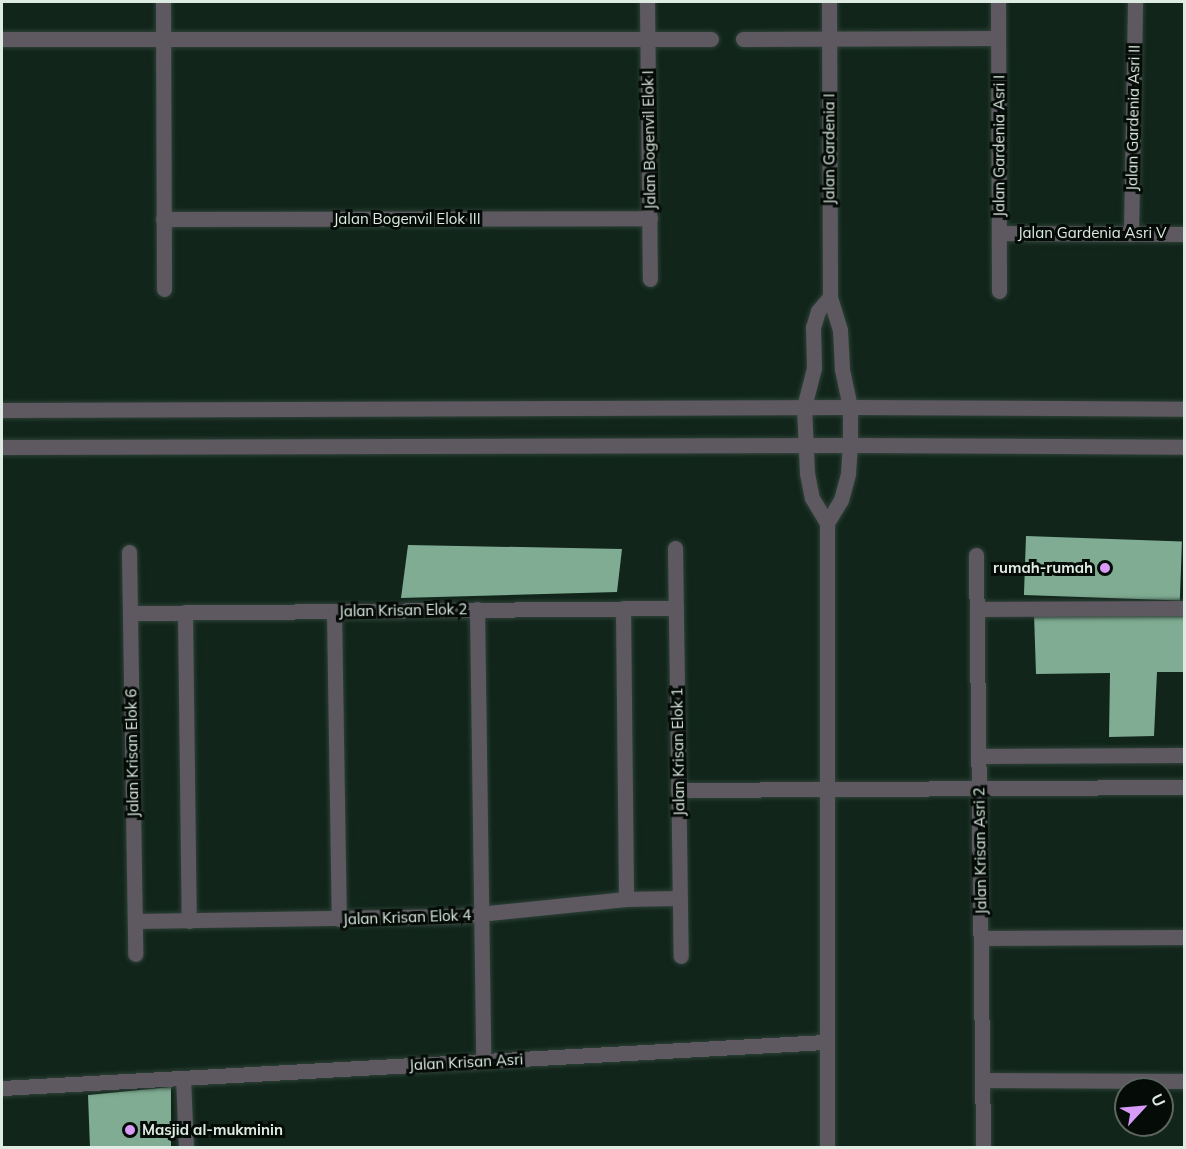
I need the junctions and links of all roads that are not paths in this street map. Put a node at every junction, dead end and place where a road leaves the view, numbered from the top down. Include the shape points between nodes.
1 (163, 2) edge
2 (647, 2) edge
3 (829, 2) edge
4 (998, 2) edge
5 (1136, 2) edge
6 (829, 38) junction
7 (998, 38) junction
8 (2, 39) edge
9 (163, 39) junction
10 (648, 39) junction
11 (711, 39) dead end
12 (743, 39) dead end
13 (650, 218) junction
14 (163, 219) junction
15 (999, 232) junction
16 (1131, 234) junction
17 (1185, 234) edge
18 (650, 279) dead end
19 (164, 289) dead end
20 (999, 291) dead end
21 (830, 297) junction
22 (814, 368) junction
23 (842, 368) junction
24 (804, 407) junction
25 (850, 407) junction
26 (1185, 409) edge
27 (2, 410) edge
28 (804, 445) junction
29 (850, 445) junction
30 (2, 447) edge
31 (1185, 447) edge
32 (827, 523) junction
33 (675, 548) dead end
34 (129, 552) dead end
35 (976, 555) dead end
36 (623, 608) junction
37 (676, 608) junction
38 (1185, 608) edge
39 (477, 609) junction
40 (977, 609) junction
41 (334, 611) junction
42 (130, 612) junction
43 (185, 612) junction
44 (1185, 754) edge
45 (979, 756) junction
46 (1185, 787) edge
47 (979, 788) junction
48 (826, 789) junction
49 (678, 790) junction
50 (679, 898) junction
51 (626, 899) junction
52 (482, 914) junction
53 (339, 919) junction
54 (135, 921) junction
55 (189, 921) junction
56 (1185, 937) edge
57 (981, 938) junction
58 (135, 954) dead end
59 (681, 956) dead end
60 (826, 1042) junction
61 (483, 1061) junction
62 (183, 1078) junction
63 (982, 1080) junction
64 (1185, 1081) edge
65 (2, 1088) edge
66 (186, 1148) edge
67 (827, 1148) edge
68 (983, 1148) edge

1 - 9 street
2 - 10 street, Jalan Bogenvil Elok I
3 - 6 street, Jalan Gardenia I
4 - 7 street, Jalan Gardenia Asri I
5 - 16 street, Jalan Gardenia Asri II
6 - 7 street
6 - 12 street
6 - 21 street, Jalan Gardenia I
7 - 15 street, Jalan Gardenia Asri I
8 - 9 street
9 - 10 street
9 - 14 street
10 - 11 street
10 - 13 street, Jalan Bogenvil Elok I
13 - 14 street, Jalan Bogenvil Elok III
13 - 18 street, Jalan Bogenvil Elok I
14 - 19 street
15 - 16 street, Jalan Gardenia Asri V
15 - 20 street, Jalan Gardenia Asri I
16 - 17 street, Jalan Gardenia Asri V
21 - 22 street via 818,311 813,327
21 - 23 street, Jalan Gardenia I via 840,330
22 - 23 street
22 - 24 street
23 - 25 street, Jalan Gardenia I
24 - 25 street
24 - 27 street
24 - 28 street
25 - 26 street
25 - 29 street, Jalan Gardenia I
28 - 29 street
28 - 30 street
28 - 32 street via 813,498
29 - 31 street
29 - 32 street, Jalan Gardenia I via 841,500
32 - 48 street
33 - 37 street, Jalan Krisan Elok 1
34 - 42 street, Jalan Krisan Elok 6
35 - 40 street, Jalan Krisan Asri 2
36 - 37 street, Jalan Krisan Elok 2
36 - 39 street, Jalan Krisan Elok 2
36 - 51 street
37 - 49 street, Jalan Krisan Elok 1
38 - 40 street
39 - 41 street, Jalan Krisan Elok 2
39 - 52 street
40 - 45 street, Jalan Krisan Asri 2
41 - 43 street, Jalan Krisan Elok 2
41 - 53 street
42 - 43 street, Jalan Krisan Elok 2
42 - 54 street, Jalan Krisan Elok 6
43 - 55 street
44 - 45 street
45 - 47 street, Jalan Krisan Asri 2
46 - 47 street
47 - 48 street
47 - 57 street, Jalan Krisan Asri 2
48 - 49 street
48 - 60 street
49 - 50 street, Jalan Krisan Elok 1
50 - 51 street, Jalan Krisan Elok 4
50 - 59 street, Jalan Krisan Elok 1
51 - 52 street, Jalan Krisan Elok 4
52 - 53 street, Jalan Krisan Elok 4
52 - 61 street
53 - 55 street, Jalan Krisan Elok 4
54 - 55 street, Jalan Krisan Elok 4
54 - 58 street, Jalan Krisan Elok 6
56 - 57 street
57 - 63 street, Jalan Krisan Asri 2
60 - 61 street, Jalan Krisan Asri
60 - 67 street
61 - 62 street, Jalan Krisan Asri
62 - 65 street, Jalan Krisan Asri
62 - 66 street
63 - 64 street
63 - 68 street, Jalan Krisan Asri 2

